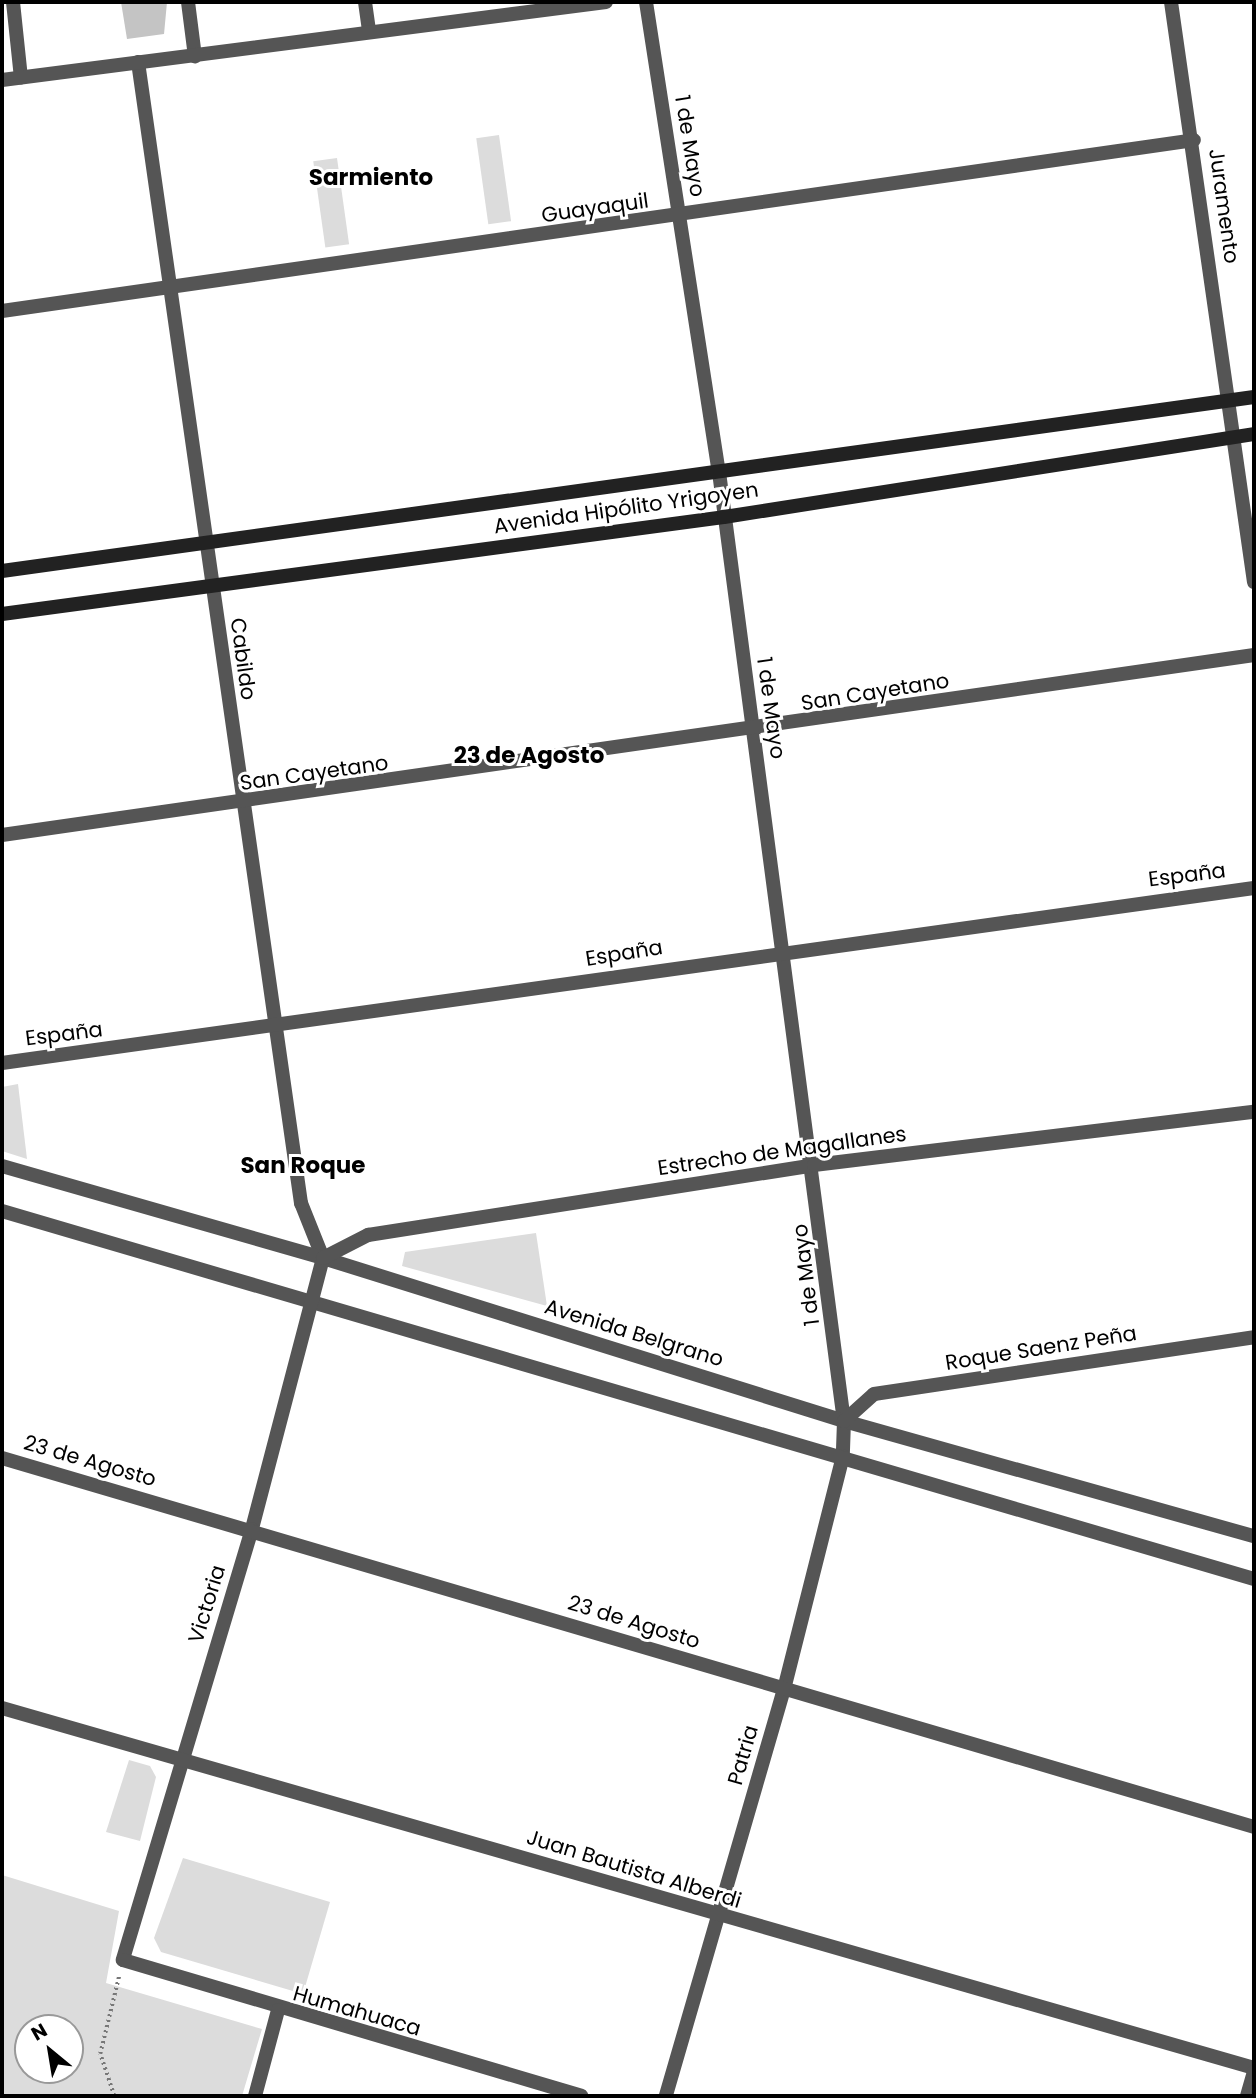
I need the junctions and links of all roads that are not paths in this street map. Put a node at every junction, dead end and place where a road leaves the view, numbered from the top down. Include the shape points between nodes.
1 (13, 2) edge
2 (187, 2) edge
3 (365, 2) edge
4 (606, 2) edge
5 (646, 2) edge
6 (1171, 2) edge
7 (590, 3) edge
8 (369, 30) junction
9 (195, 57) junction
10 (138, 62) junction
11 (21, 78) junction
12 (2, 80) edge
13 (1194, 141) junction
14 (680, 217) junction
15 (174, 288) junction
16 (2, 311) edge
17 (1254, 397) edge
18 (1230, 400) junction
19 (1254, 434) edge
20 (1235, 437) junction
21 (719, 472) junction
22 (724, 517) junction
23 (205, 545) junction
24 (2, 571) edge
25 (1254, 582) edge
26 (211, 585) junction
27 (2, 614) edge
28 (1254, 655) edge
29 (753, 732) junction
30 (242, 805) junction
31 (2, 835) edge
32 (1254, 888) edge
33 (781, 949) junction
34 (276, 1029) junction
35 (2, 1063) edge
36 (1254, 1112) edge
37 (814, 1165) junction
38 (2, 1166) edge
39 (2, 1211) edge
40 (323, 1258) junction
41 (314, 1302) junction
42 (1254, 1337) edge
43 (844, 1421) junction
44 (843, 1456) junction
45 (2, 1458) edge
46 (252, 1529) junction
47 (1254, 1536) edge
48 (1254, 1579) edge
49 (784, 1689) junction
50 (2, 1708) edge
51 (183, 1756) junction
52 (1254, 1827) edge
53 (720, 1916) junction
54 (123, 1960) joint
55 (278, 2010) junction
56 (1254, 2070) edge
57 (256, 2096) edge
58 (581, 2096) edge
59 (666, 2096) edge
60 (1247, 2096) edge

1 - 11 street
2 - 9 street
3 - 8 street
4 - 7 street
5 - 14 street, 1 de Mayo
6 - 13 street, Juramento
7 - 8 street
8 - 9 street
9 - 10 street
10 - 11 street
10 - 15 street, Cabildo
11 - 12 street
13 - 14 street, Guayaquil
13 - 18 street, Juramento
14 - 15 street, Guayaquil
14 - 21 street, 1 de Mayo
15 - 16 street, Guayaquil
15 - 23 street, Cabildo
17 - 18 street, Avenida Hipólito Yrigoyen
18 - 20 street, Juramento
18 - 21 street, Avenida Hipólito Yrigoyen
19 - 20 street, Avenida Hipólito Yrigoyen
20 - 22 street, Avenida Hipólito Yrigoyen
20 - 25 street, Juramento
21 - 22 street, 1 de Mayo
21 - 23 street, Avenida Hipólito Yrigoyen
22 - 26 street, Avenida Hipólito Yrigoyen
22 - 29 street, 1 de Mayo
23 - 24 street, Avenida Hipólito Yrigoyen
23 - 26 street, Cabildo
26 - 27 street, Avenida Hipólito Yrigoyen
26 - 30 street, Cabildo
28 - 29 street, San Cayetano
29 - 30 street, San Cayetano
29 - 33 street, 1 de Mayo
30 - 31 street, San Cayetano
30 - 34 street, Cabildo
32 - 33 street, España
33 - 34 street, España
33 - 37 street, 1 de Mayo
34 - 35 street, España
34 - 40 street, Cabildo via 301,1203
36 - 37 street, Estrecho de Magallanes
37 - 40 street, Estrecho de Magallanes via 368,1235
37 - 43 street, 1 de Mayo
38 - 40 street, Avenida Belgrano
39 - 41 street
40 - 41 street, Victoria
40 - 43 street, Avenida Belgrano
41 - 44 street
41 - 46 street, Victoria
42 - 43 street, Roque Saenz Peña via 874,1394
43 - 44 street, Patria
43 - 47 street, Avenida Belgrano
44 - 48 street
44 - 49 street, Patria
45 - 46 street, 23 de Agosto
46 - 49 street, 23 de Agosto
46 - 51 street, Victoria
49 - 52 street, 23 de Agosto
49 - 53 street, Patria
50 - 51 street, Juan Bautista Alberdi
51 - 53 street, Juan Bautista Alberdi
51 - 54 street, Victoria
53 - 56 street, Juan Bautista Alberdi
53 - 59 street, Patria
54 - 55 street, Humahuaca
55 - 57 street
55 - 58 street, Humahuaca
56 - 60 street

